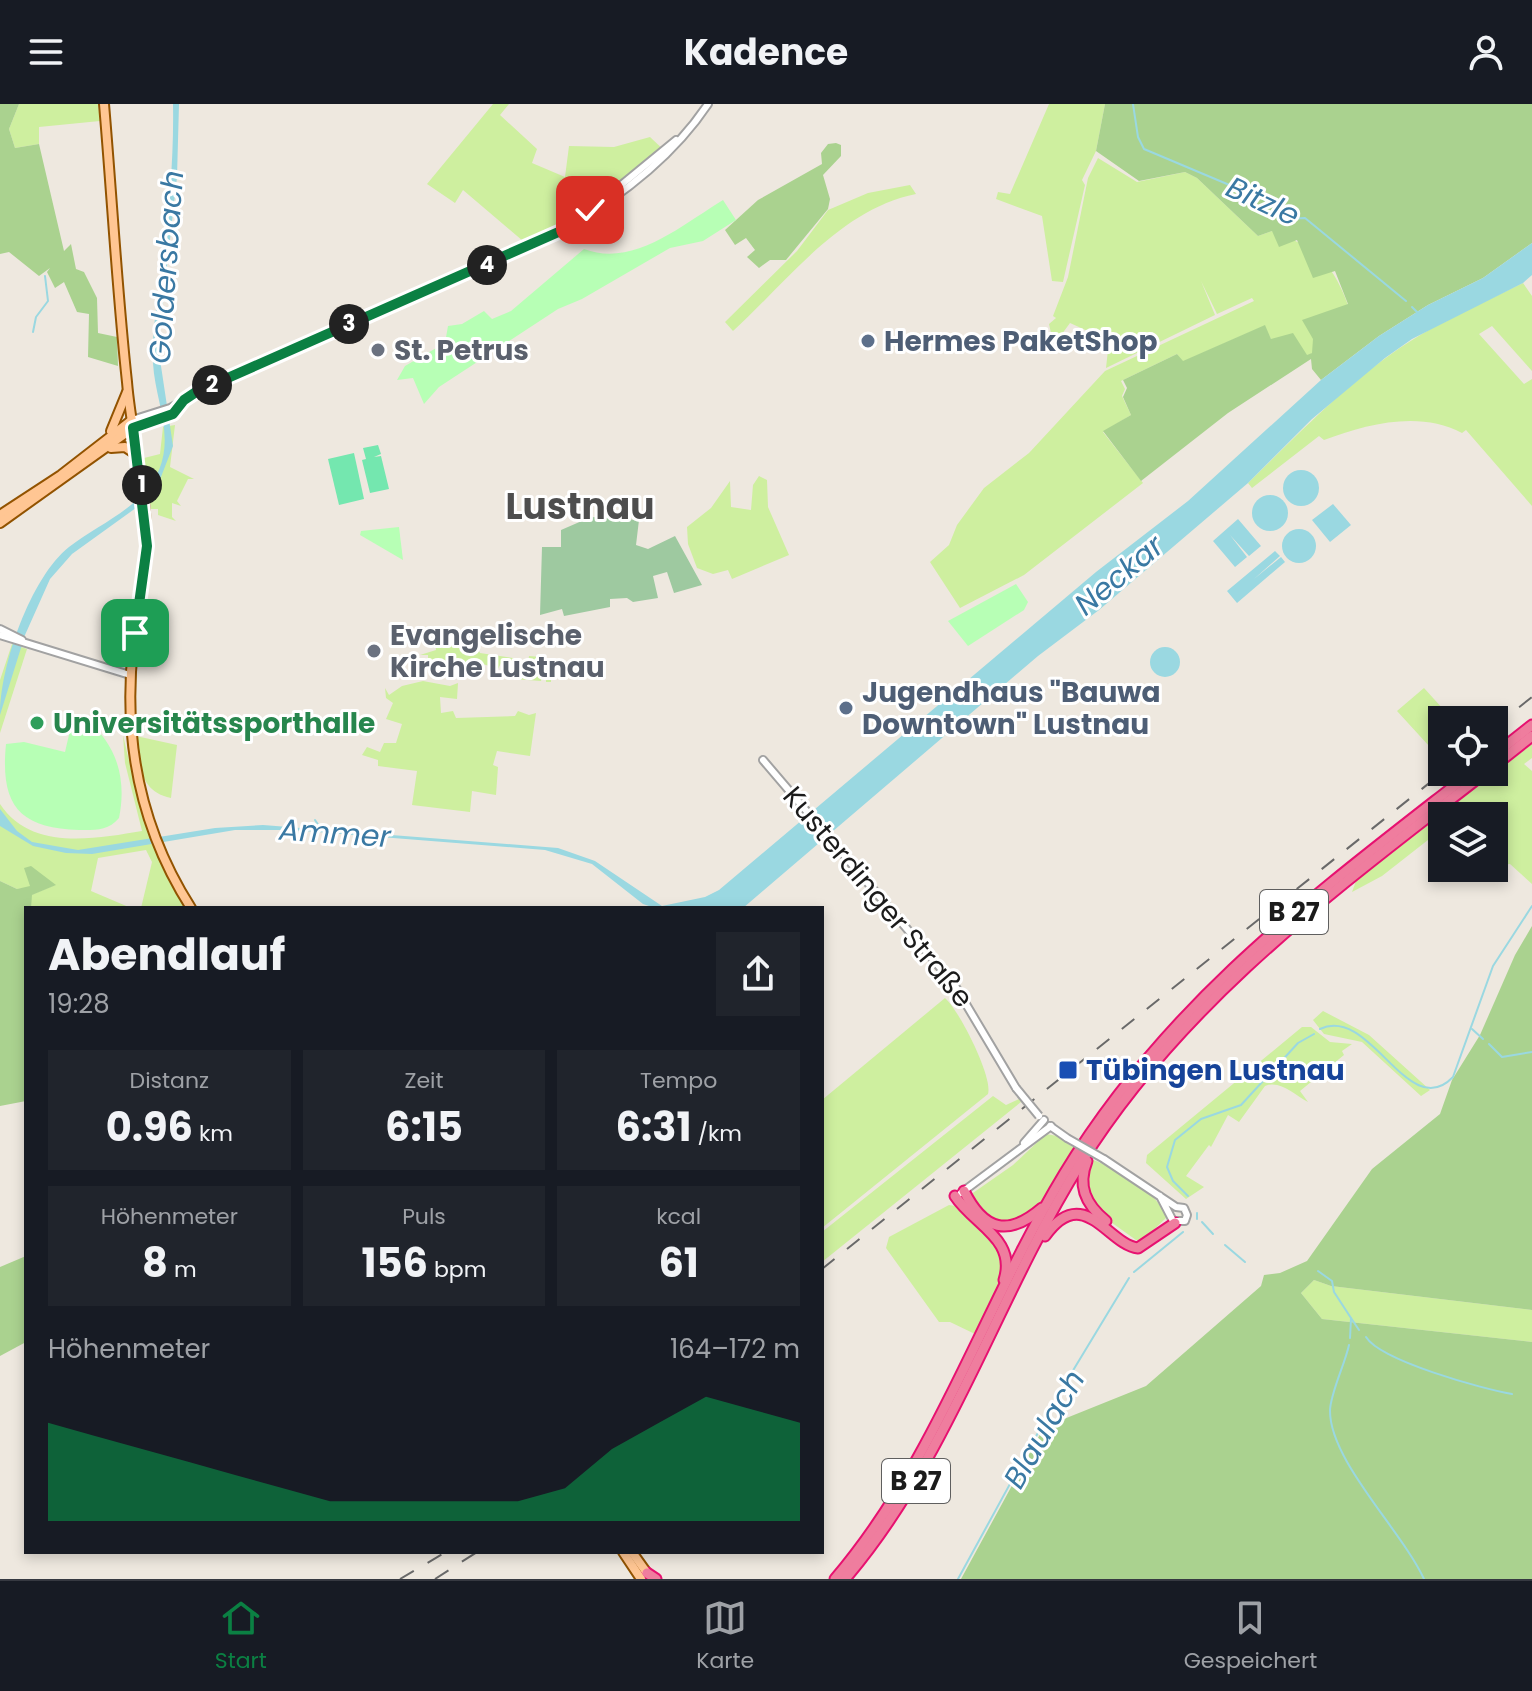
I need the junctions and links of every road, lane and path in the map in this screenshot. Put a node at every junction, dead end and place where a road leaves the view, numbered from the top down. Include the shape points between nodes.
1 (104, 104) edge
2 (706, 107) edge
3 (128, 391) junction
4 (133, 424) junction
5 (110, 435) junction
6 (106, 449) junction
7 (137, 455) junction
8 (0, 515) edge
9 (0, 523) edge
10 (0, 632) edge
11 (130, 675) junction
12 (1532, 725) edge
13 (1532, 736) edge
14 (1508, 744) edge
15 (1508, 755) edge
16 (763, 760) dead end
17 (1454, 786) edge
18 (1468, 786) edge
19 (190, 906) edge
20 (1042, 1118) junction
21 (1051, 1126) junction
22 (1095, 1141) junction
23 (1005, 1163) junction
24 (959, 1194) junction
25 (1046, 1206) junction
26 (1174, 1214) junction
27 (1025, 1265) junction
28 (1004, 1289) junction
29 (625, 1554) edge
30 (633, 1554) edge
31 (649, 1577) edge
32 (835, 1579) edge
33 (845, 1579) edge

1 - 3 main road
2 - 4 street via 676,145 636,181 563,230 184,400 159,417
3 - 4 main road
3 - 5 main road
4 - 5 main road
4 - 6 main road
4 - 7 main road
5 - 8 main road
6 - 7 main road via 121,446
6 - 9 main road
7 - 11 main road via 147,550
10 - 11 street
11 - 19 main road via 132,751 153,834
12 - 14 highway
13 - 15 highway
16 - 20 street, Kusterdinger Straße, bridge via 964,997 1016,1088
17 - 25 highway, B 27 via 1287,918 1207,990 1118,1094
18 - 22 highway, B 27 via 1294,923 1224,986 1159,1056
20 - 21 street, Kusterdinger Straße
20 - 23 street
21 - 23 street
21 - 26 street, Kusterdinger Straße, bridge via 1160,1196
22 - 26 highway via 1082,1181 1094,1211 1139,1243
22 - 27 highway, B 27
23 - 24 street
24 - 25 highway via 976,1213 999,1226 1019,1224
24 - 28 highway via 1001,1244 1007,1260
25 - 28 highway, B 27
26 - 27 highway via 1147,1245 1133,1248 1096,1220 1071,1217 1052,1227
27 - 33 highway, B 27 via 928,1460
28 - 32 highway, B 27 via 919,1459
29 - 31 main road
30 - 31 main road

